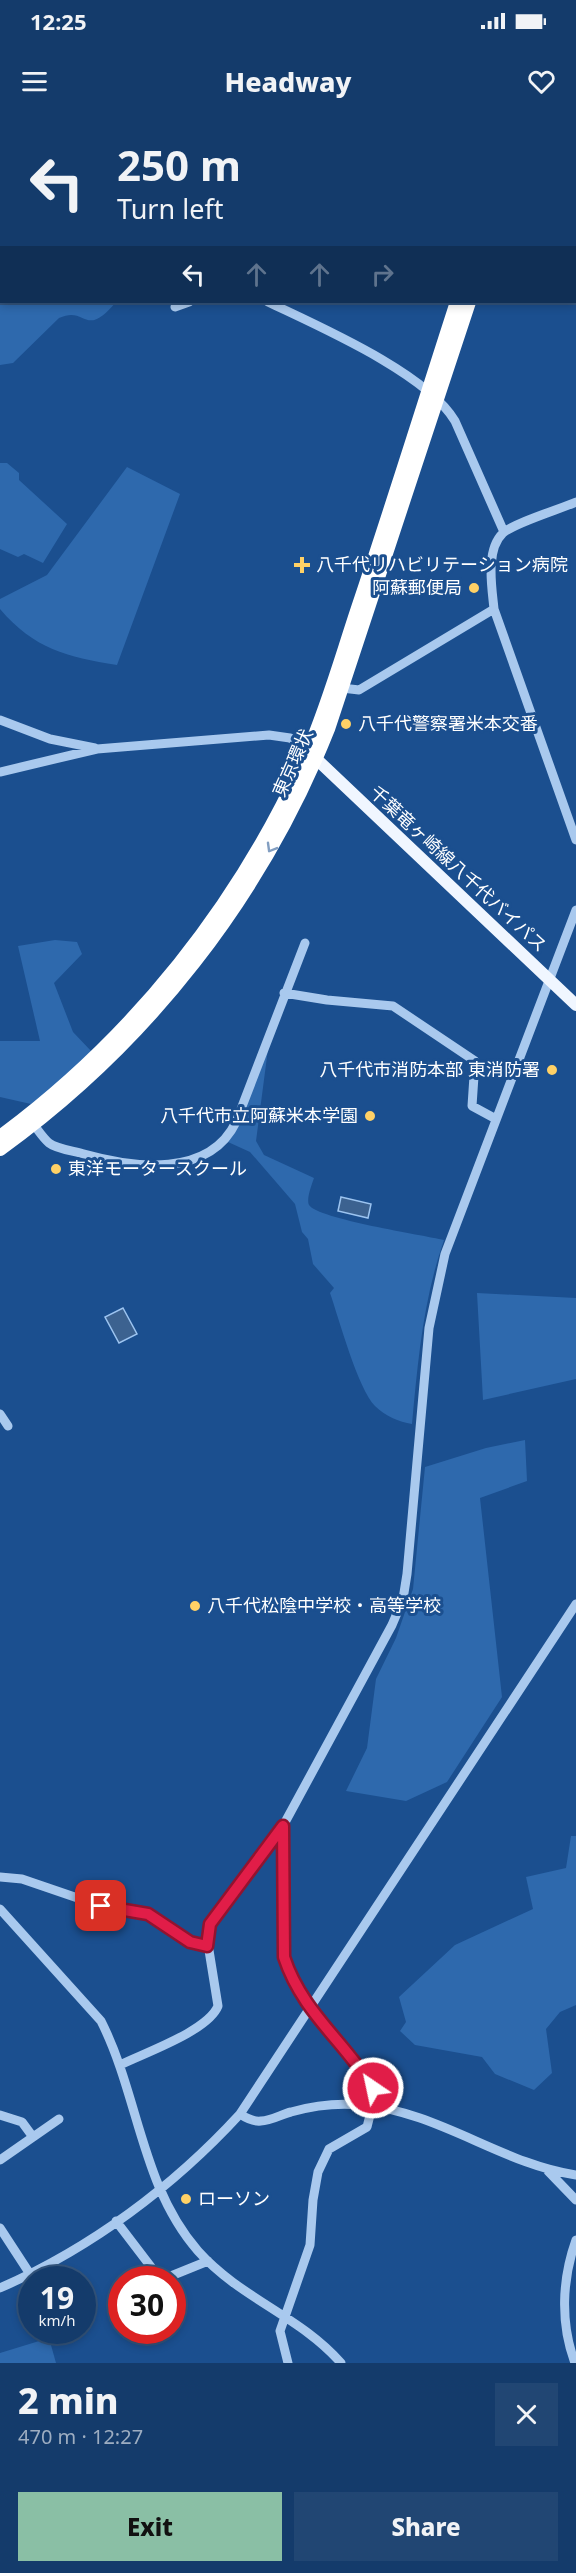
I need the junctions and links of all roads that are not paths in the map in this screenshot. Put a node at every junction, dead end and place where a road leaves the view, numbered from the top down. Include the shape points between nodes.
1 (186, 303) edge
2 (270, 303) edge
3 (458, 303) edge
4 (469, 303) edge
5 (175, 307) dead end
6 (433, 396) junction
7 (576, 502) edge
8 (504, 532) junction
9 (494, 609) junction
10 (342, 688) junction
11 (0, 720) edge
12 (97, 749) junction
13 (312, 755) junction
14 (0, 772) edge
15 (576, 840) edge
16 (576, 910) edge
17 (305, 943) dead end
18 (550, 980) junction
19 (284, 993) junction
20 (576, 1005) edge
21 (496, 1119) junction
22 (34, 1125) junction
23 (0, 1137) edge
24 (0, 1149) edge
25 (0, 1414) edge
26 (8, 1426) dead end
27 (576, 1604) edge
28 (283, 1826) junction
29 (0, 1877) edge
30 (0, 1909) edge
31 (207, 1946) junction
32 (309, 2008) junction
33 (120, 2065) junction
34 (374, 2107) junction
35 (240, 2114) junction
36 (0, 2115) edge
37 (59, 2119) dead end
38 (33, 2137) junction
39 (0, 2160) edge
40 (548, 2171) junction
41 (576, 2175) edge
42 (160, 2191) junction
43 (576, 2200) edge
44 (116, 2221) junction
45 (0, 2228) edge
46 (576, 2240) edge
47 (208, 2261) junction
48 (25, 2266) edge
49 (46, 2266) edge
50 (150, 2266) edge
51 (186, 2270) edge
52 (18, 2280) edge
53 (0, 2288) edge
54 (285, 2317) junction
55 (288, 2363) edge
56 (341, 2363) edge
57 (574, 2363) edge

1 - 5 street
2 - 6 street via 338,335
3 - 6 highway, 東京環状
4 - 6 highway, 東京環状
6 - 8 street via 455,421
6 - 10 highway, 東京環状
6 - 13 highway, 東京環状 via 368,579
7 - 8 street
8 - 9 street via 494,548
9 - 10 street via 359,690
9 - 15 street
10 - 13 highway, 東京環状
11 - 12 street via 50,739
12 - 13 street via 278,735 296,741
12 - 14 street
13 - 18 main road, 千葉竜ヶ崎線八千代バイパス
13 -> 22 highway, 東京環状 via 271,849 193,965 112,1055
13 - 23 highway, 東京環状 via 235,886 168,980 72,1079
16 - 18 street
17 - 19 street
18 - 20 main road, 千葉竜ヶ崎線八千代バイパス
18 - 21 street
19 - 21 street via 393,1006 475,1061 472,1106
19 - 22 street via 236,1122 211,1152 151,1167 50,1144
21 - 28 street via 437,1283 429,1328 403,1599 360,1688
22 - 24 highway, 東京環状
25 - 26 street
27 - 32 street
28 - 31 street via 210,1924
28 - 32 street via 284,1957
29 - 31 street via 22,1879 101,1906 148,1914 190,1942
30 - 33 street via 90,2007 112,2043
31 - 33 street via 218,2006 214,2014 200,2026
32 - 34 street via 359,2066 373,2088
32 - 35 street
33 - 42 street
34 - 35 street via 309,2108 261,2121
34 - 40 street via 418,2118
34 - 54 street via 367,2127 329,2148 325,2155 313,2200 310,2245
35 - 42 street
36 - 38 street via 22,2122
37 - 38 street
38 - 39 street
40 - 41 street
40 - 43 street
42 - 44 street
42 - 47 street via 181,2228
44 - 49 street
44 - 50 street
45 - 48 street
46 - 57 street via 564,2298
47 - 51 street
47 - 54 street via 239,2289
52 - 53 street
54 - 55 street via 280,2331
54 - 56 street via 312,2334

